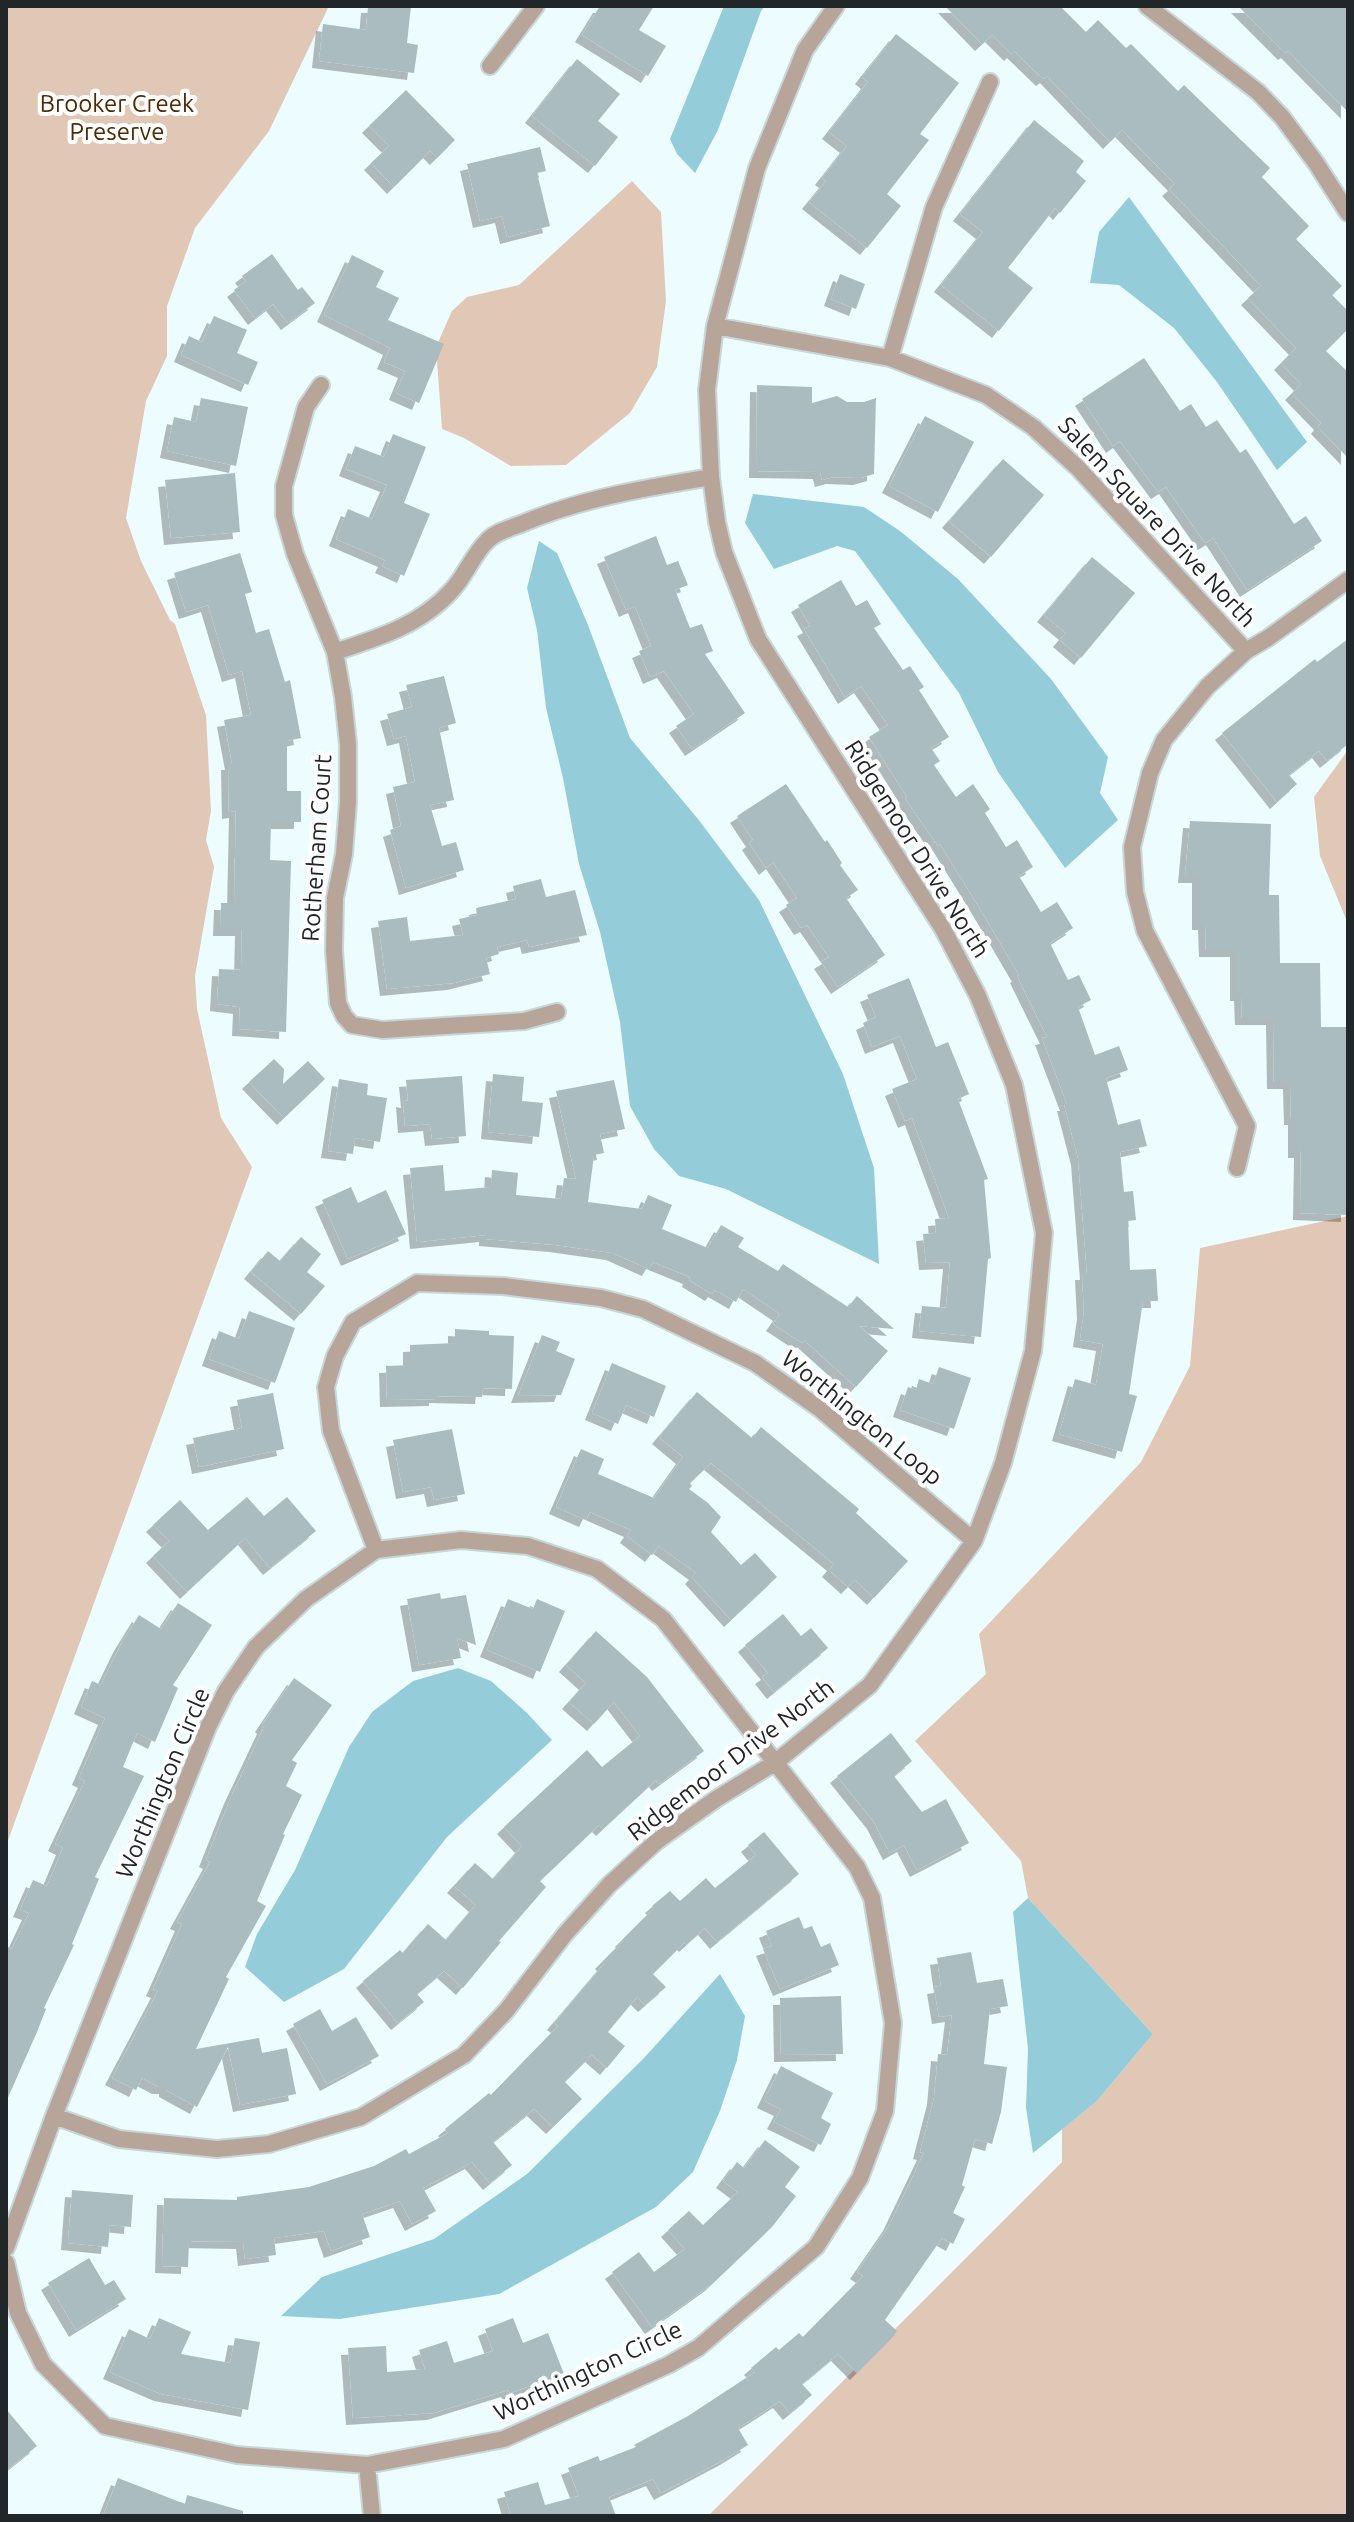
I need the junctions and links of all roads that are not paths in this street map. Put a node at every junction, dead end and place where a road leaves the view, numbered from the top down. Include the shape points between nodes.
1 (536, 6) edge
2 (836, 6) edge
3 (1147, 6) edge
4 (490, 66) dead end
5 (990, 82) dead end
6 (1348, 213) edge
7 (715, 326) junction
8 (890, 358) junction
9 (321, 385) dead end
10 (711, 477) junction
11 (1348, 580) edge
12 (1246, 651) junction
13 (335, 652) junction
14 (557, 1012) dead end
15 (1237, 1168) dead end
16 (974, 1541) junction
17 (376, 1550) junction
18 (776, 1762) junction
19 (54, 2116) junction
20 (6, 2248) edge
21 (6, 2262) edge
22 (367, 2465) junction
23 (372, 2516) edge

1 - 4 street
2 - 7 street, Ridgemoor Drive North via 805,50 757,168
3 - 6 street via 1258,92 1282,117
5 - 8 street via 934,207
7 - 8 street, Salem Square Drive North
7 - 10 street, Ridgemoor Drive North via 707,390
8 - 12 street, Salem Square Drive North via 986,395 1033,427 1078,468
9 - 13 street, Rotherham Court via 306,407 287,473 284,515
10 - 13 street via 612,493 552,510 502,532 488,539 431,611 386,636
10 - 16 street, Ridgemoor Drive North via 724,552 758,639 943,929 978,996 1014,1085 1044,1233 1033,1351 1003,1463
11 - 12 street
12 - 15 street via 1207,687 1164,740 1132,847 1145,931 1247,1126
13 - 14 street, Rotherham Court via 348,744 334,951 344,1016 352,1025 383,1030 524,1021
16 - 17 street, Worthington Loop via 807,1400 755,1363 643,1309 601,1298 503,1286 417,1283 353,1322 326,1387 331,1431
16 - 18 street, Ridgemoor Drive North via 870,1685
17 - 18 street, Worthington Circle via 488,1542 528,1546 597,1569 663,1619
17 - 19 street, Worthington Circle via 306,1599 256,1647 226,1691
18 - 19 street, Ridgemoor Drive North via 657,1841 609,1885 464,2055 361,2117 269,2144 217,2149 119,2139
18 - 22 street, Worthington Circle via 857,1867 872,1898 893,2023 885,2111 860,2178 816,2247 698,2348 504,2439
19 - 20 street, Worthington Circle
21 - 22 street, Worthington Circle via 18,2313 43,2364 105,2426 237,2455
22 - 23 street

